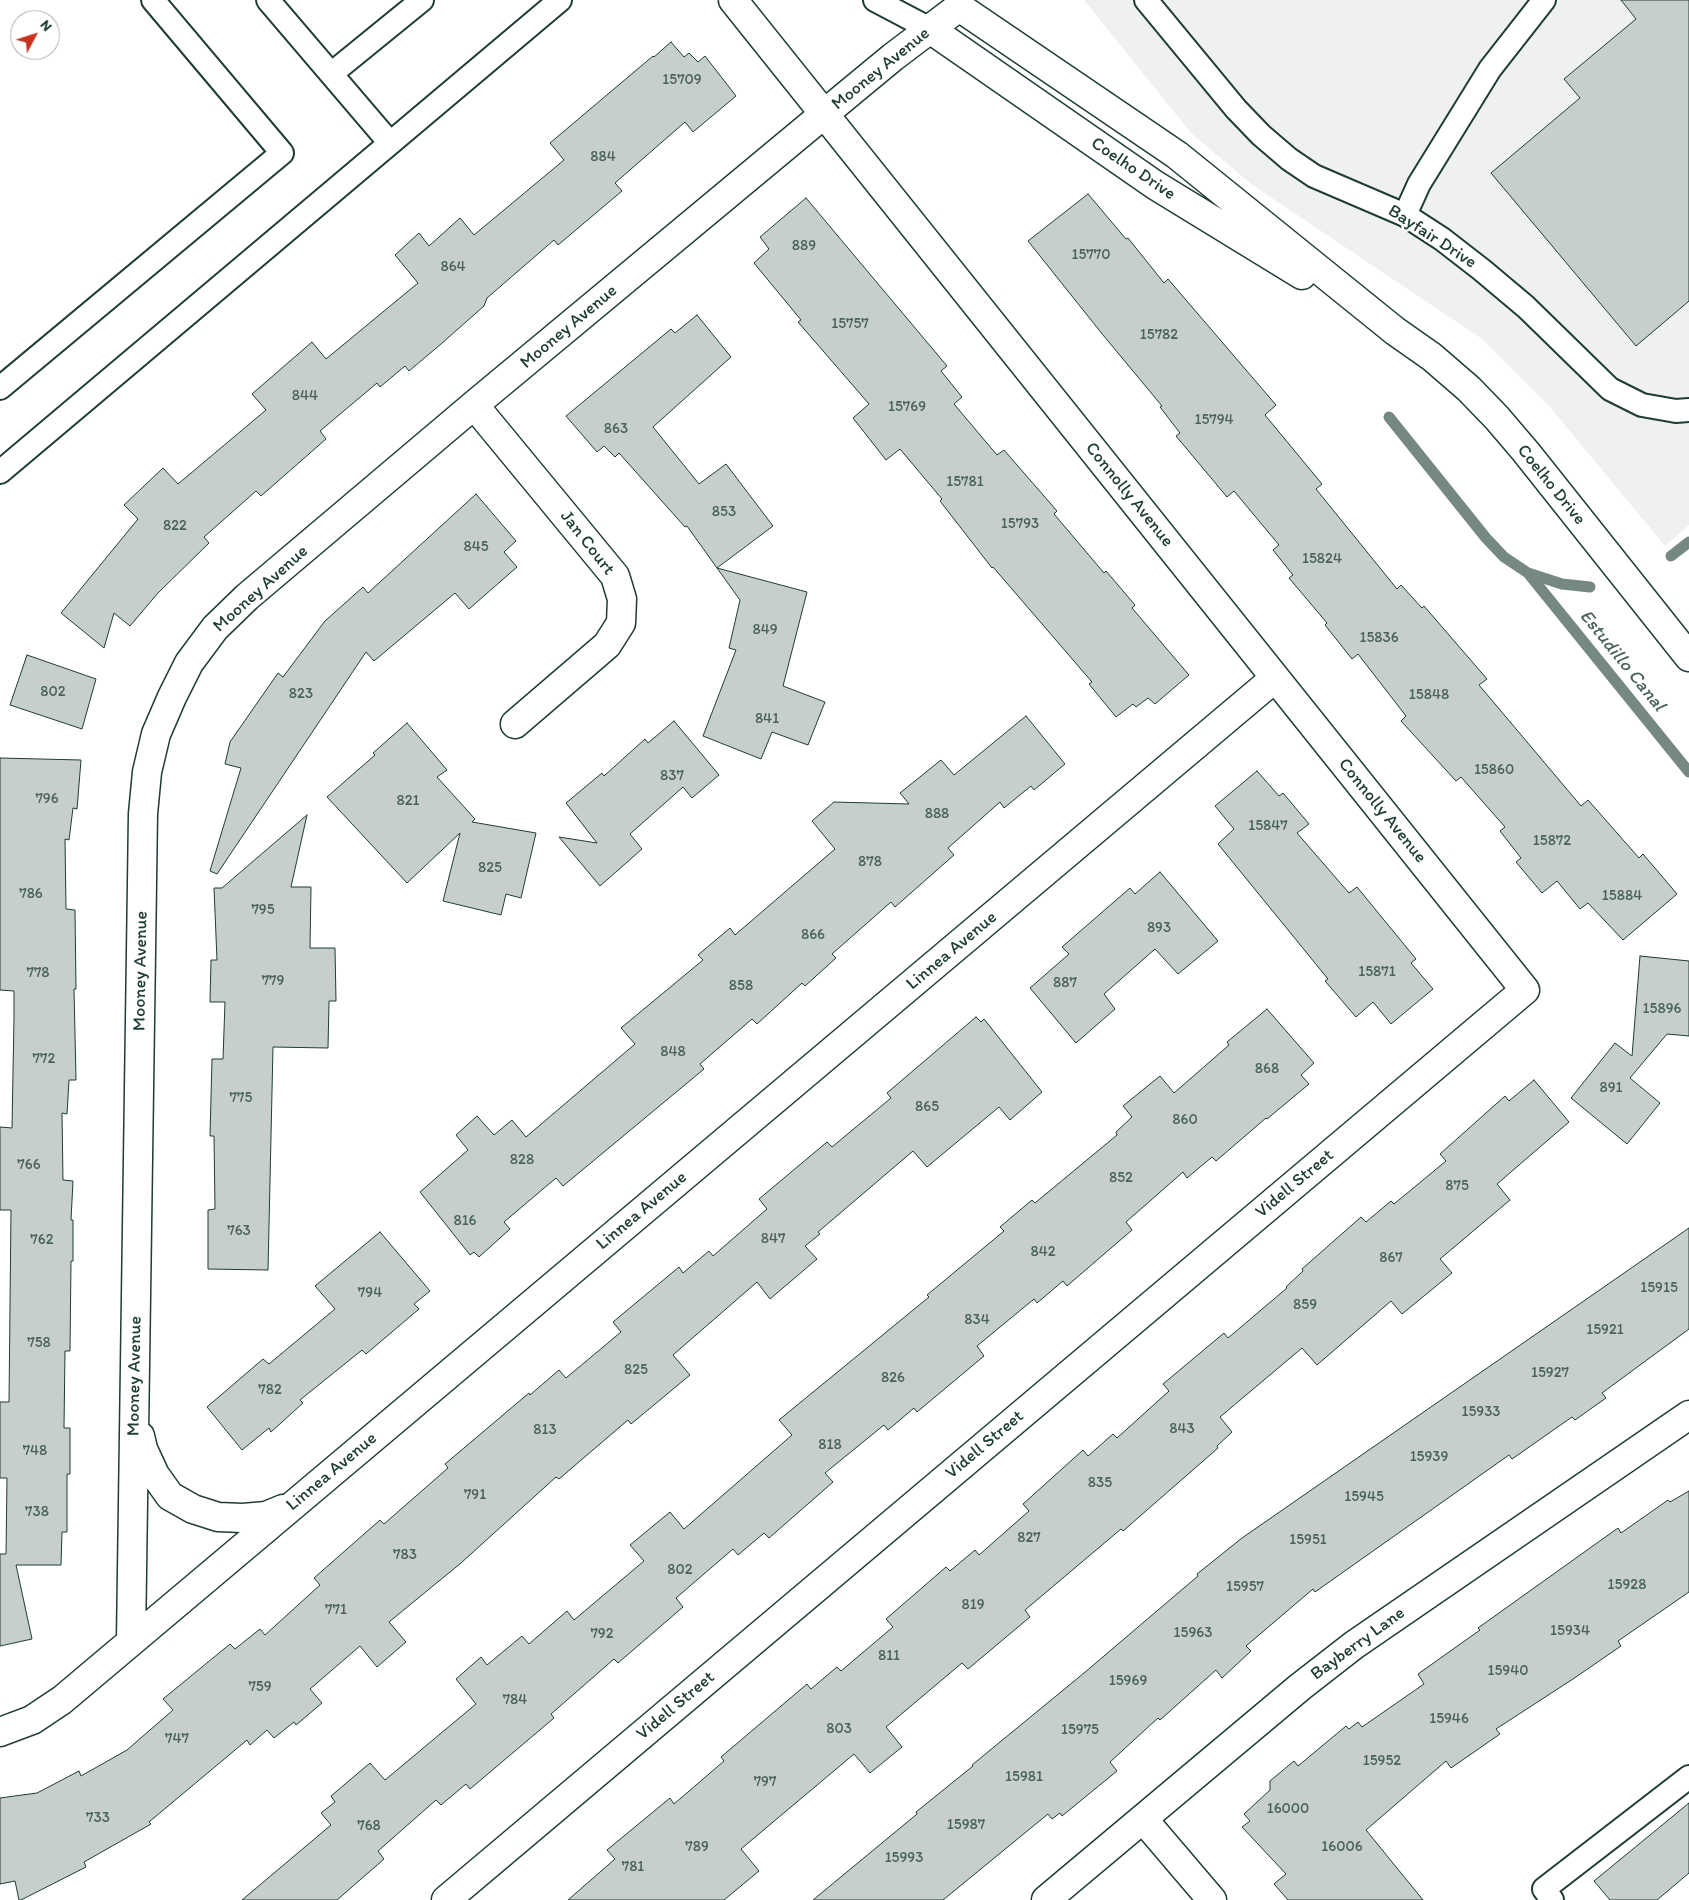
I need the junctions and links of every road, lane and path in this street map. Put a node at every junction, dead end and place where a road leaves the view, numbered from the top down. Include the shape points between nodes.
1 (153, 0) edge
2 (268, 0) edge
3 (422, 0) edge
4 (560, 0) edge
5 (733, 0) edge
6 (875, 0) edge
7 (1146, 0) edge
8 (1544, 0) edge
9 (959, 2) edge
10 (930, 29) junction
11 (331, 74) junction
12 (824, 114) junction
13 (390, 143) junction
14 (1405, 215) junction
15 (1395, 331) junction
16 (0, 388) edge
17 (474, 405) junction
18 (1689, 410) edge
19 (2, 470) edge
20 (1689, 656) edge
21 (1276, 678) junction
22 (514, 724) dead end
23 (1525, 990) joint
24 (1689, 1414) edge
25 (135, 1418) junction
26 (291, 1506) junction
27 (131, 1640) junction
28 (0, 1732) edge
29 (1689, 1777) edge
30 (1143, 1819) junction
31 (446, 1900) edge
32 (1046, 1900) edge
33 (1212, 1900) edge
34 (1552, 1900) edge

1 - 16 lane via 282,153
2 - 11 lane
3 - 11 lane
4 - 13 lane
5 - 12 street, Connolly Avenue
6 - 10 lane, Coelho Drive
7 - 14 lane, Bayfair Drive via 1236,109 1289,159 1314,176
8 - 14 lane via 1484,77 1418,184
9 - 10 street, Mooney Avenue
9 - 15 street, Coelho Drive via 1177,155
10 - 12 street, Mooney Avenue
10 - 15 street, Coelho Drive via 1155,185
11 - 13 lane
12 - 17 street, Mooney Avenue
12 - 21 street, Connolly Avenue
13 - 19 lane
14 - 18 lane, Bayfair Drive via 1482,270 1610,389 1642,405
15 - 20 street, Coelho Drive via 1432,357 1497,418
17 - 22 street, Jan Court via 615,576 622,599 621,623 607,645
17 - 25 street, Mooney Avenue via 247,597 215,628 189,663 156,734 147,772 143,814
21 - 23 street, Connolly Avenue
21 - 26 street, Linnea Avenue
23 - 31 street, Videll Street
24 - 30 street, Bayberry Lane via 1354,1645 1300,1686
25 - 26 street via 143,1449 155,1474 170,1496 193,1510 218,1517 243,1518 266,1516
25 - 27 street, Mooney Avenue
26 - 27 street, Linnea Avenue
27 - 28 street, Linnea Avenue via 62,1700 32,1720
29 - 34 lane via 1544,1889
30 - 32 street, Bayberry Lane
30 - 33 street

